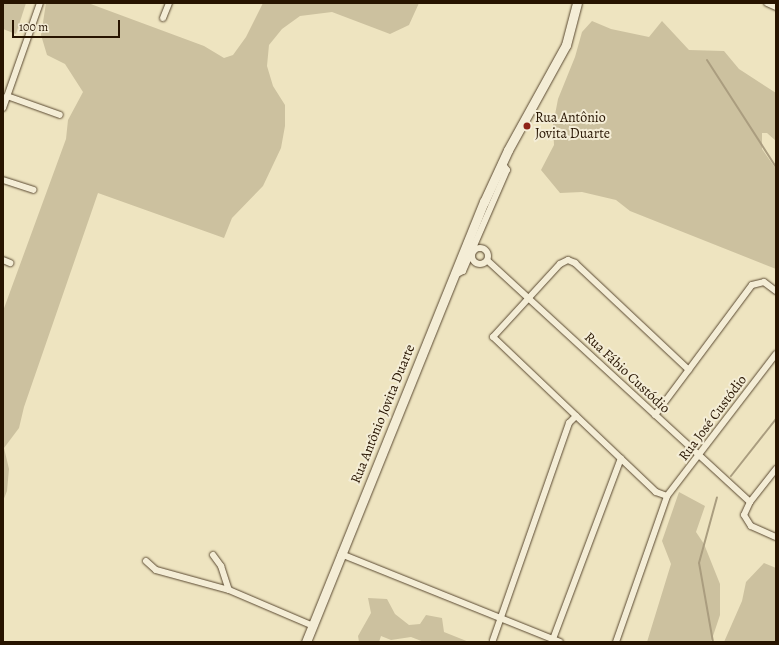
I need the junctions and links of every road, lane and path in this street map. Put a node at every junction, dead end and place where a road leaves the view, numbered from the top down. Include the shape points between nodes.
1 (40, 3) edge
2 (169, 3) edge
3 (577, 3) edge
4 (767, 3) edge
5 (776, 7) edge
6 (163, 18) dead end
7 (7, 96) junction
8 (3, 108) edge
9 (60, 115) dead end
10 (502, 163) junction
11 (3, 180) edge
12 (32, 190) dead end
13 (472, 251) junction
14 (3, 260) edge
15 (488, 261) junction
16 (10, 263) dead end
17 (453, 276) junction
18 (776, 292) edge
19 (529, 298) junction
20 (776, 354) edge
21 (689, 370) junction
22 (655, 415) junction
23 (576, 416) junction
24 (700, 456) junction
25 (621, 458) junction
26 (776, 469) edge
27 (774, 476) edge
28 (667, 496) junction
29 (750, 502) junction
30 (776, 537) edge
31 (341, 554) junction
32 (213, 555) dead end
33 (146, 561) dead end
34 (229, 590) junction
35 (501, 617) junction
36 (313, 626) junction
37 (553, 639) junction
38 (493, 640) dead end
39 (306, 642) edge
40 (560, 642) edge
41 (616, 642) edge

1 - 7 street
2 - 6 street
3 - 10 main road, Rua Antônio Jovita Duarte via 566,45
4 - 5 street
7 - 8 street
7 - 9 street
10 - 13 street via 507,170
10 - 17 main road, Rua Antônio Jovita Duarte
11 - 12 street
13 - 15 street via 473,260 478,264
13 - 15 street via 484,249 489,255
13 - 17 street via 463,271
14 - 16 street
15 - 19 street, Rua Fábio Custódio
17 - 31 main road, Rua Antônio Jovita Duarte
18 - 21 street via 760,281 752,285
19 - 21 street via 560,264 568,260
19 - 22 street, Rua Fábio Custódio
19 - 23 street via 493,337
20 - 24 street, Rua José Custódio
21 - 22 street
22 - 24 street, Rua Fábio Custódio
23 - 25 street
23 - 35 street via 569,423
24 - 28 street, Rua José Custódio
24 - 29 street, Rua Fábio Custódio
25 - 28 street via 656,492
25 - 37 street
26 - 27 street
27 - 29 street
28 - 41 street
29 - 30 street via 744,515 746,521 756,529
31 - 35 street
31 - 36 main road, Rua Antônio Jovita Duarte
32 - 34 street via 221,566
33 - 34 street via 156,570
34 - 36 street
35 - 37 street
35 - 38 street
36 - 39 main road, Rua Antônio Jovita Duarte
37 - 40 street

